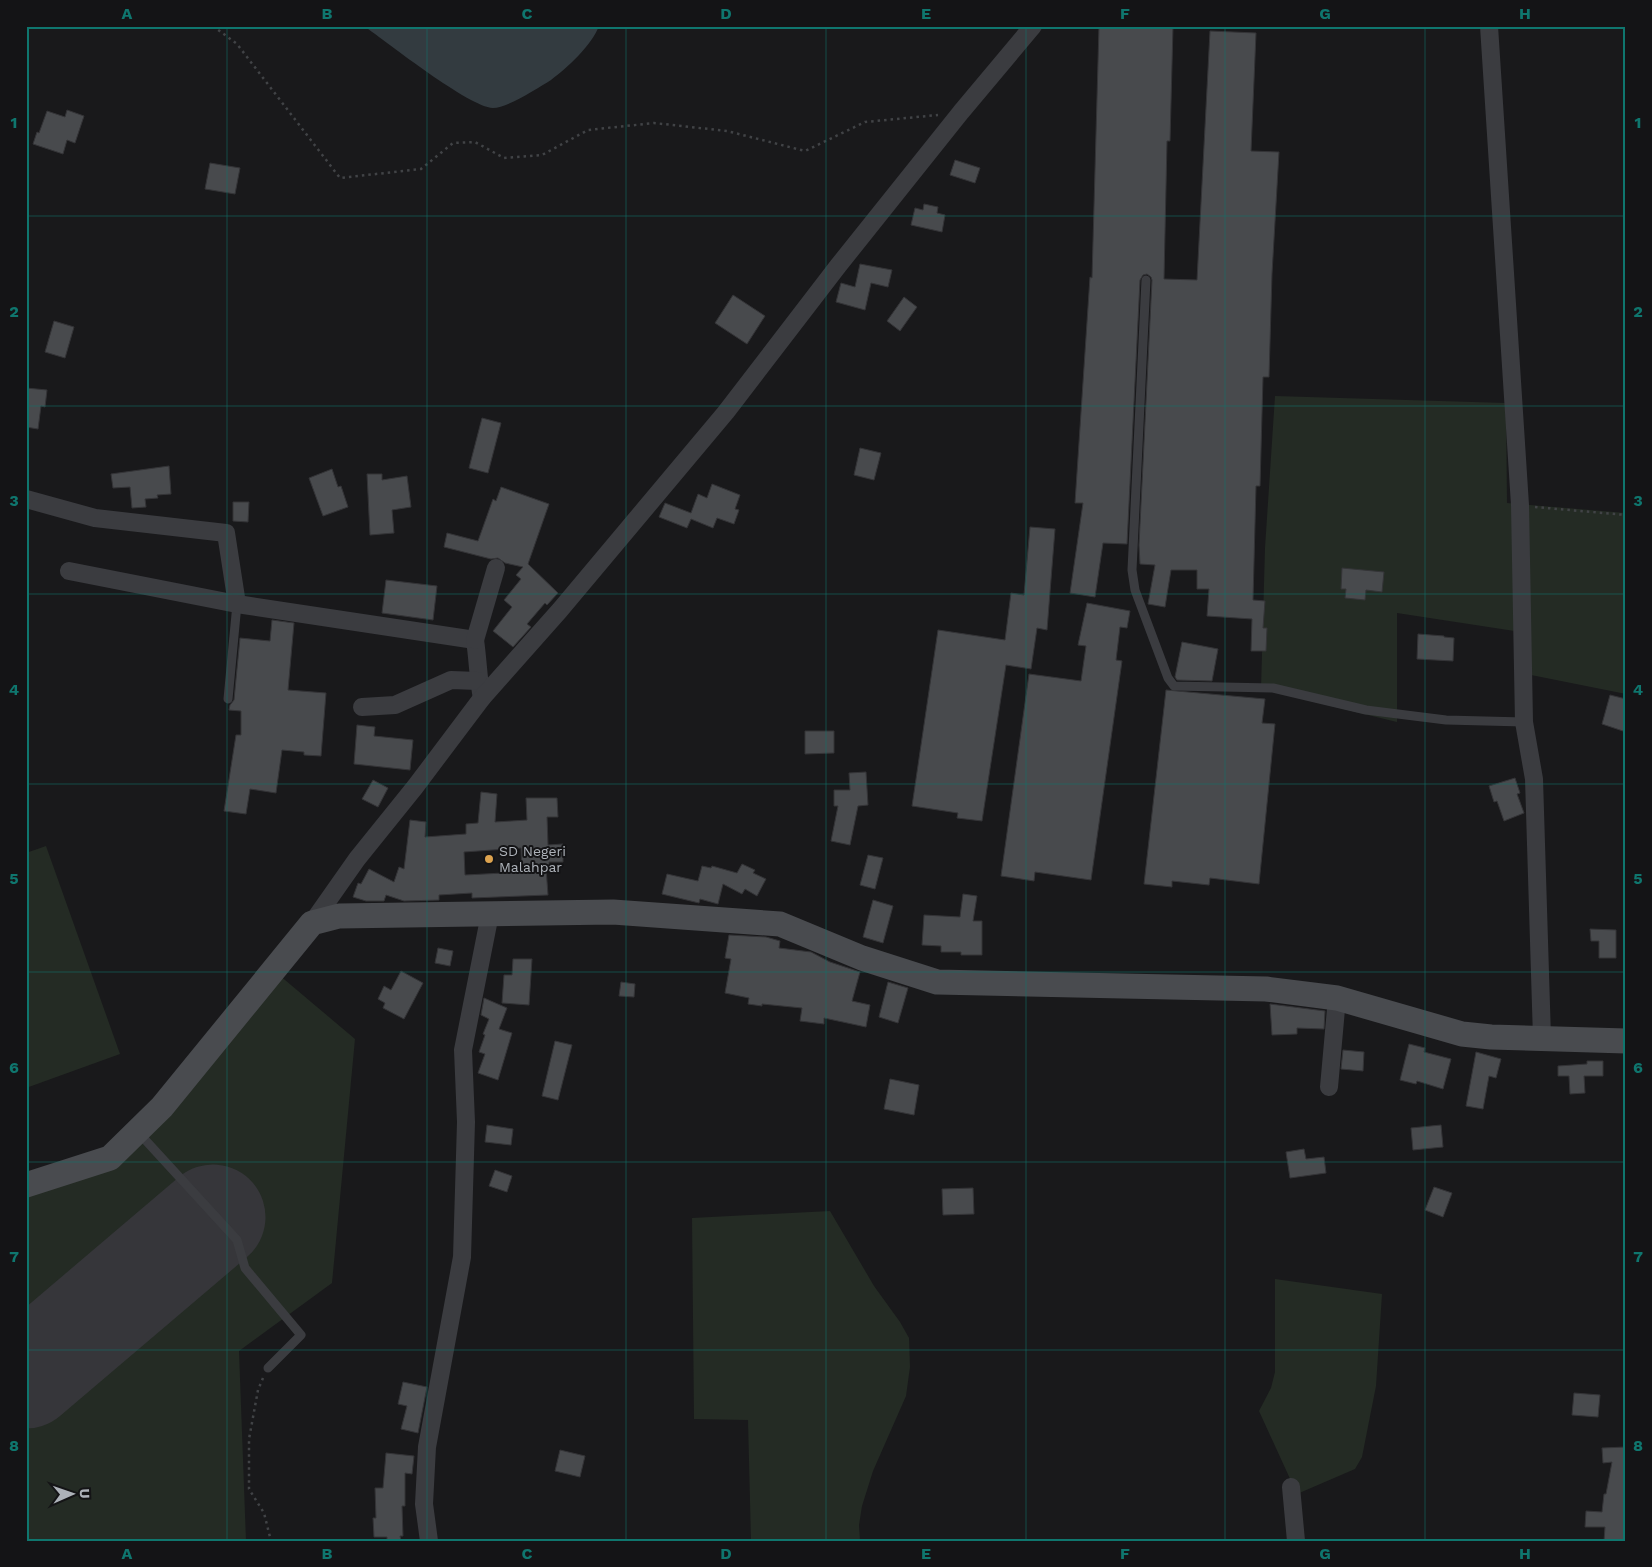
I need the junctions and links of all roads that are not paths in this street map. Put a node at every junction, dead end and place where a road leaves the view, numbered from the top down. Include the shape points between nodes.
1 (1033, 26) edge
2 (1489, 26) edge
3 (1146, 280) dead end
4 (26, 499) edge
5 (496, 568) dead end
6 (68, 571) dead end
7 (237, 604) junction
8 (475, 640) junction
9 (478, 681) junction
10 (482, 698) junction
11 (228, 699) dead end
12 (362, 707) dead end
13 (1524, 722) junction
14 (490, 914) junction
15 (312, 923) junction
16 (1337, 998) junction
17 (1542, 1038) junction
18 (1626, 1041) edge
19 (1329, 1087) dead end
20 (138, 1132) junction
21 (26, 1184) edge
22 (268, 1368) road end
23 (1291, 1487) dead end
24 (429, 1541) edge
25 (1296, 1541) edge

1 - 10 street via 838,266 731,405
2 - 13 street via 1520,505
3 - 13 lane via 1132,570 1135,590 1168,678 1174,686 1273,688 1366,710 1446,720
4 - 7 street via 95,518 226,533
5 - 8 street
6 - 7 street
7 - 8 street
7 - 11 lane
8 - 9 street
9 - 10 street
9 - 12 street via 451,680 395,705
10 - 15 street via 357,859
13 - 17 street via 1534,779
14 - 15 street via 339,916
14 - 16 street via 613,912 780,924 862,958 937,982 1266,989
14 - 24 street via 463,1050 466,1122 462,1257 427,1447 424,1504
15 - 20 street via 168,1100
16 - 17 street via 1462,1034
16 - 19 street
17 - 18 street
20 - 21 street via 110,1158
20 - 22 lane via 237,1240 245,1268 301,1335
23 - 25 street

